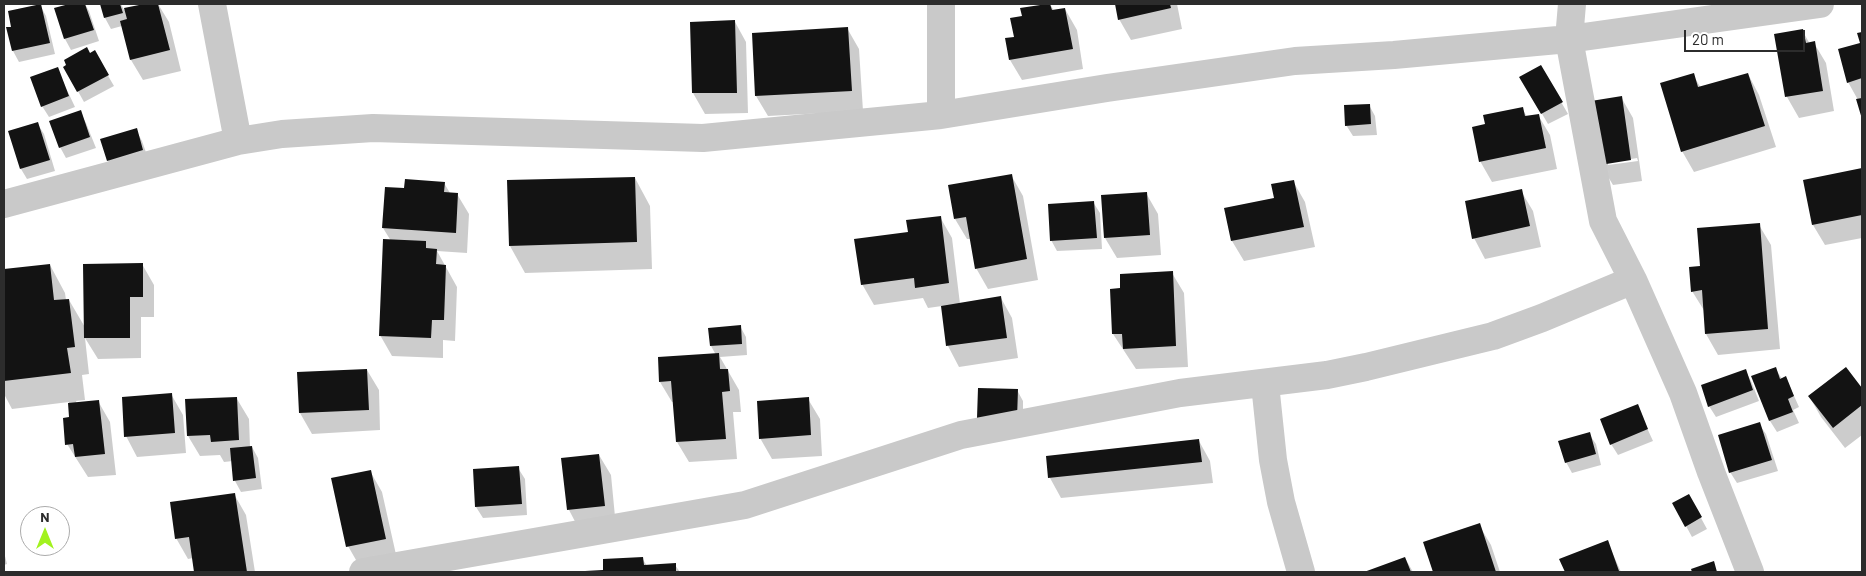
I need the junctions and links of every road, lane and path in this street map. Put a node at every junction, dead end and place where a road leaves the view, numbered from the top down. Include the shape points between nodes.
1 (212, 4) edge
2 (941, 4) edge
3 (1572, 4) edge
4 (1820, 4) edge
5 (1569, 39) junction
6 (941, 115) junction
7 (238, 141) junction
8 (4, 204) edge
9 (1632, 280) junction
10 (1265, 384) junction
11 (363, 572) edge
12 (1301, 572) edge
13 (1750, 572) edge

1 - 7 street
2 - 6 street
3 - 5 street
4 - 5 street
5 - 6 street via 1295,61
5 - 9 street via 1603,221
6 - 7 street via 703,138 373,128 282,134
7 - 8 street
9 - 10 street via 1493,336 1358,369
9 - 13 street via 1683,393
10 - 11 street via 1180,393 961,435 745,505
10 - 12 street via 1279,494

